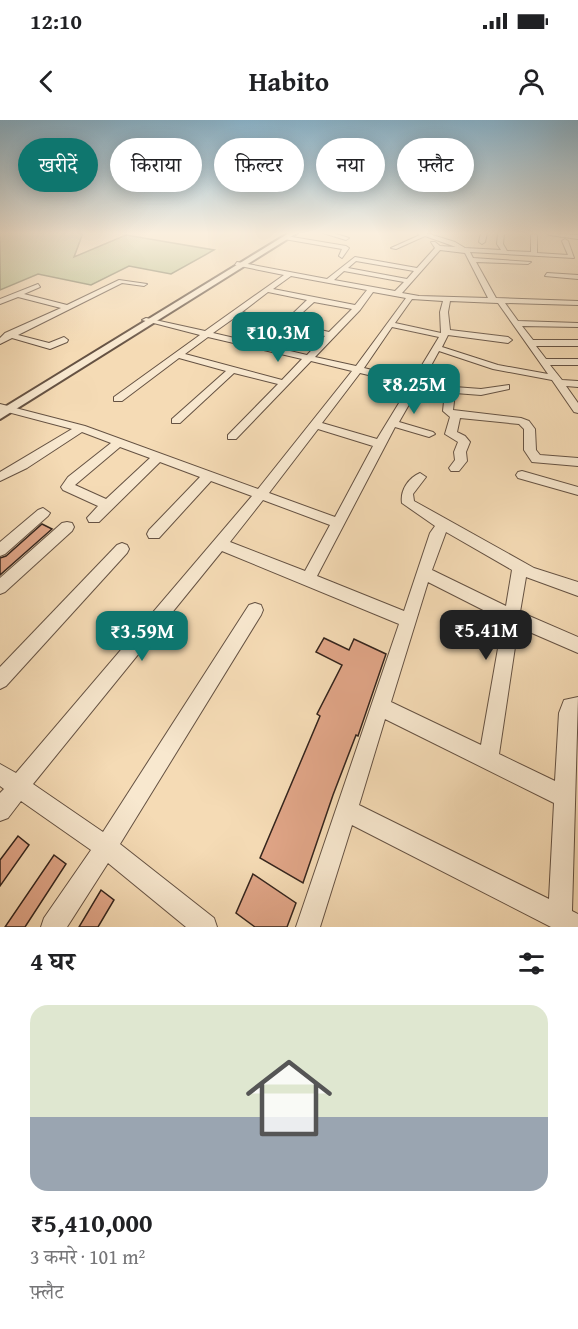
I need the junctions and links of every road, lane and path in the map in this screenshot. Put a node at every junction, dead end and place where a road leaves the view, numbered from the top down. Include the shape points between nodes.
1 (417, 270) edge
2 (231, 271) edge
3 (271, 271) edge
4 (340, 271) edge
5 (351, 271) edge
6 (478, 271) edge
7 (289, 274) junction
8 (547, 275) dead end
9 (578, 277) edge
10 (407, 281) junction
11 (327, 282) junction
12 (144, 284) dead end
13 (38, 286) dead end
14 (267, 290) junction
15 (370, 290) junction
16 (18, 295) junction
17 (396, 295) junction
18 (410, 297) junction
19 (314, 299) junction
20 (447, 300) junction
21 (0, 302) edge
22 (497, 302) junction
23 (578, 303) edge
24 (67, 307) junction
25 (357, 308) junction
26 (235, 313) junction
27 (536, 313) junction
28 (149, 321) junction
29 (517, 323) junction
30 (285, 325) junction
31 (392, 325) junction
32 (578, 325) edge
33 (0, 333) edge
34 (207, 333) junction
35 (445, 334) junction
36 (331, 335) junction
37 (10, 336) junction
38 (64, 340) dead end
39 (508, 340) dead end
40 (0, 341) edge
41 (531, 343) junction
42 (578, 343) edge
43 (436, 348) junction
44 (177, 355) junction
45 (310, 357) junction
46 (544, 362) junction
47 (578, 362) edge
48 (361, 369) junction
49 (232, 370) junction
50 (558, 381) junction
51 (415, 382) junction
52 (284, 383) junction
53 (578, 384) edge
54 (506, 387) dead end
55 (450, 390) junction
56 (118, 399) dead end
57 (576, 405) edge
58 (3, 410) edge
59 (456, 415) junction
60 (176, 421) dead end
61 (392, 423) junction
62 (316, 425) junction
63 (81, 428) junction
64 (429, 434) dead end
65 (232, 437) dead end
66 (119, 442) junction
67 (380, 444) junction
68 (158, 457) junction
69 (578, 462) edge
70 (455, 468) dead end
71 (208, 476) junction
72 (522, 476) dead end
73 (0, 477) edge
74 (420, 477) dead end
75 (578, 491) edge
76 (259, 495) junction
77 (108, 504) junction
78 (43, 513) dead end
79 (93, 518) dead end
80 (338, 523) junction
81 (444, 525) junction
82 (67, 527) dead end
83 (154, 534) dead end
84 (221, 544) junction
85 (122, 549) dead end
86 (0, 550) edge
87 (520, 567) junction
88 (424, 573) junction
89 (308, 580) junction
90 (0, 588) edge
91 (578, 590) edge
92 (255, 610) dead end
93 (511, 616) junction
94 (408, 620) junction
95 (578, 645) edge
96 (0, 680) edge
97 (578, 706) edge
98 (380, 707) junction
99 (488, 760) junction
100 (9, 780) edge
101 (564, 796) junction
102 (0, 810) edge
103 (346, 810) junction
104 (106, 847) junction
105 (569, 922) edge
106 (53, 927) edge
107 (205, 927) edge
108 (308, 927) edge

1 - 10 street
2 - 28 street
3 - 7 street
4 - 11 street
5 - 10 street
6 - 22 street
7 - 11 street
7 - 14 street
8 - 9 street
10 - 17 street
11 - 15 street
12 - 24 street via 121,281
13 - 16 street
14 - 19 street
14 - 26 street
15 - 17 street
15 - 25 street
16 - 21 street
16 - 24 street
17 - 18 street
18 - 20 street
18 - 31 street
19 - 25 street
19 - 30 street
20 - 22 street
20 - 35 street
22 - 27 street
22 - 29 street
23 - 27 street
24 - 37 street
25 - 36 street
26 - 30 street
26 - 34 street
27 - 29 street
27 - 32 street
28 - 34 street
28 - 58 street
29 - 41 street
30 - 36 street
31 - 35 street
31 - 48 street
33 - 37 street
34 - 44 street
34 - 45 street
35 - 39 street
35 - 43 street
36 - 45 street
37 - 38 street via 50,346
37 - 40 street
41 - 42 street
41 - 46 street
43 - 50 street via 479,363
43 - 51 street
44 - 49 street
44 - 56 street
45 - 48 street
45 - 52 street
46 - 47 street
46 - 50 street
48 - 51 street
48 - 62 street
49 - 52 street
49 - 60 street
50 - 53 street
50 - 57 street
51 - 55 street
51 - 61 street
52 - 65 street
54 - 55 street via 481,392
55 - 59 street via 448,411
58 - 63 street
59 - 69 street via 521,421 531,433 530,450 536,459
59 - 70 street via 451,434 464,442 461,461
61 - 64 street
61 - 67 street
62 - 67 street
62 - 76 street
63 - 66 street
63 - 73 street
66 - 68 street
66 - 77 street via 68,487
67 - 80 street
68 - 71 street
68 - 77 street
71 - 76 street
71 - 83 street
72 - 75 street
74 - 81 street via 407,493 408,503
76 - 80 street
76 - 84 street
77 - 79 street
78 - 86 street
80 - 89 street
81 - 87 street
81 - 88 street via 437,533
82 - 90 street
84 - 89 street
84 - 100 street
85 - 96 street
87 - 91 street
87 - 93 street
88 - 93 street
88 - 94 street
89 - 94 street
92 - 104 street
93 - 95 street
93 - 99 street
94 - 98 street
97 - 101 street via 571,707 568,713
98 - 99 street
98 - 103 street
99 - 101 street
100 - 102 street
100 - 104 street
101 - 105 street
103 - 105 street
103 - 108 street
104 - 106 street
104 - 107 street

